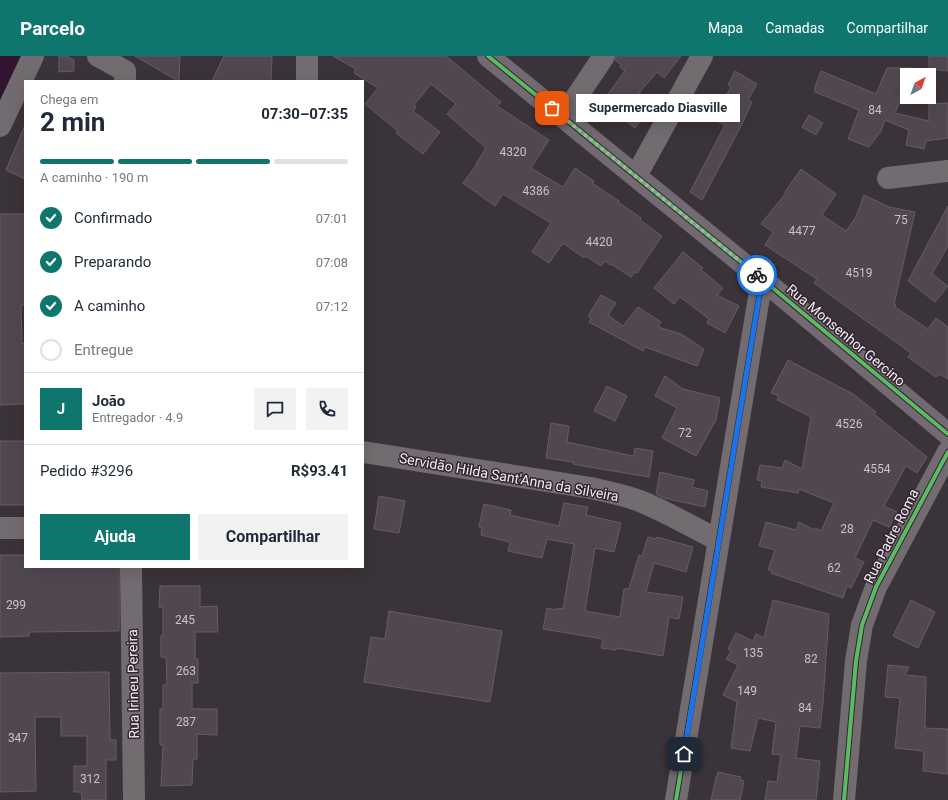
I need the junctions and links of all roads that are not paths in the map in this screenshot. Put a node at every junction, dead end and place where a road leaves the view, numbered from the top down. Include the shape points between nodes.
1 (33, 56) edge
2 (98, 56) edge
3 (307, 56) edge
4 (488, 56) edge
5 (604, 56) edge
6 (702, 56) edge
7 (125, 80) edge
8 (307, 80) edge
9 (563, 117) junction
10 (0, 126) edge
11 (948, 171) edge
12 (636, 176) junction
13 (888, 178) dead end
14 (762, 279) junction
15 (948, 434) edge
16 (364, 452) edge
17 (948, 452) edge
18 (0, 528) edge
19 (24, 528) edge
20 (718, 540) junction
21 (131, 568) edge
22 (134, 800) edge
23 (676, 800) edge
24 (844, 800) edge

1 - 10 street
2 - 7 street via 125,71
3 - 8 street
4 - 9 main road, Rua Monsenhor Gercino
5 - 9 street
6 - 12 street
9 - 12 main road, Rua Monsenhor Gercino
11 - 13 street
12 - 14 main road, Rua Monsenhor Gercino
14 - 15 main road, Rua Monsenhor Gercino
14 - 20 street
16 - 20 street, Servidão Hilda Sant'Anna da Silveira via 615,493 660,510
17 - 24 street, Rua Padre Roma via 876,587 862,625 856,661
18 - 19 street
20 - 23 street
21 - 22 street, Rua Irineu Pereira

